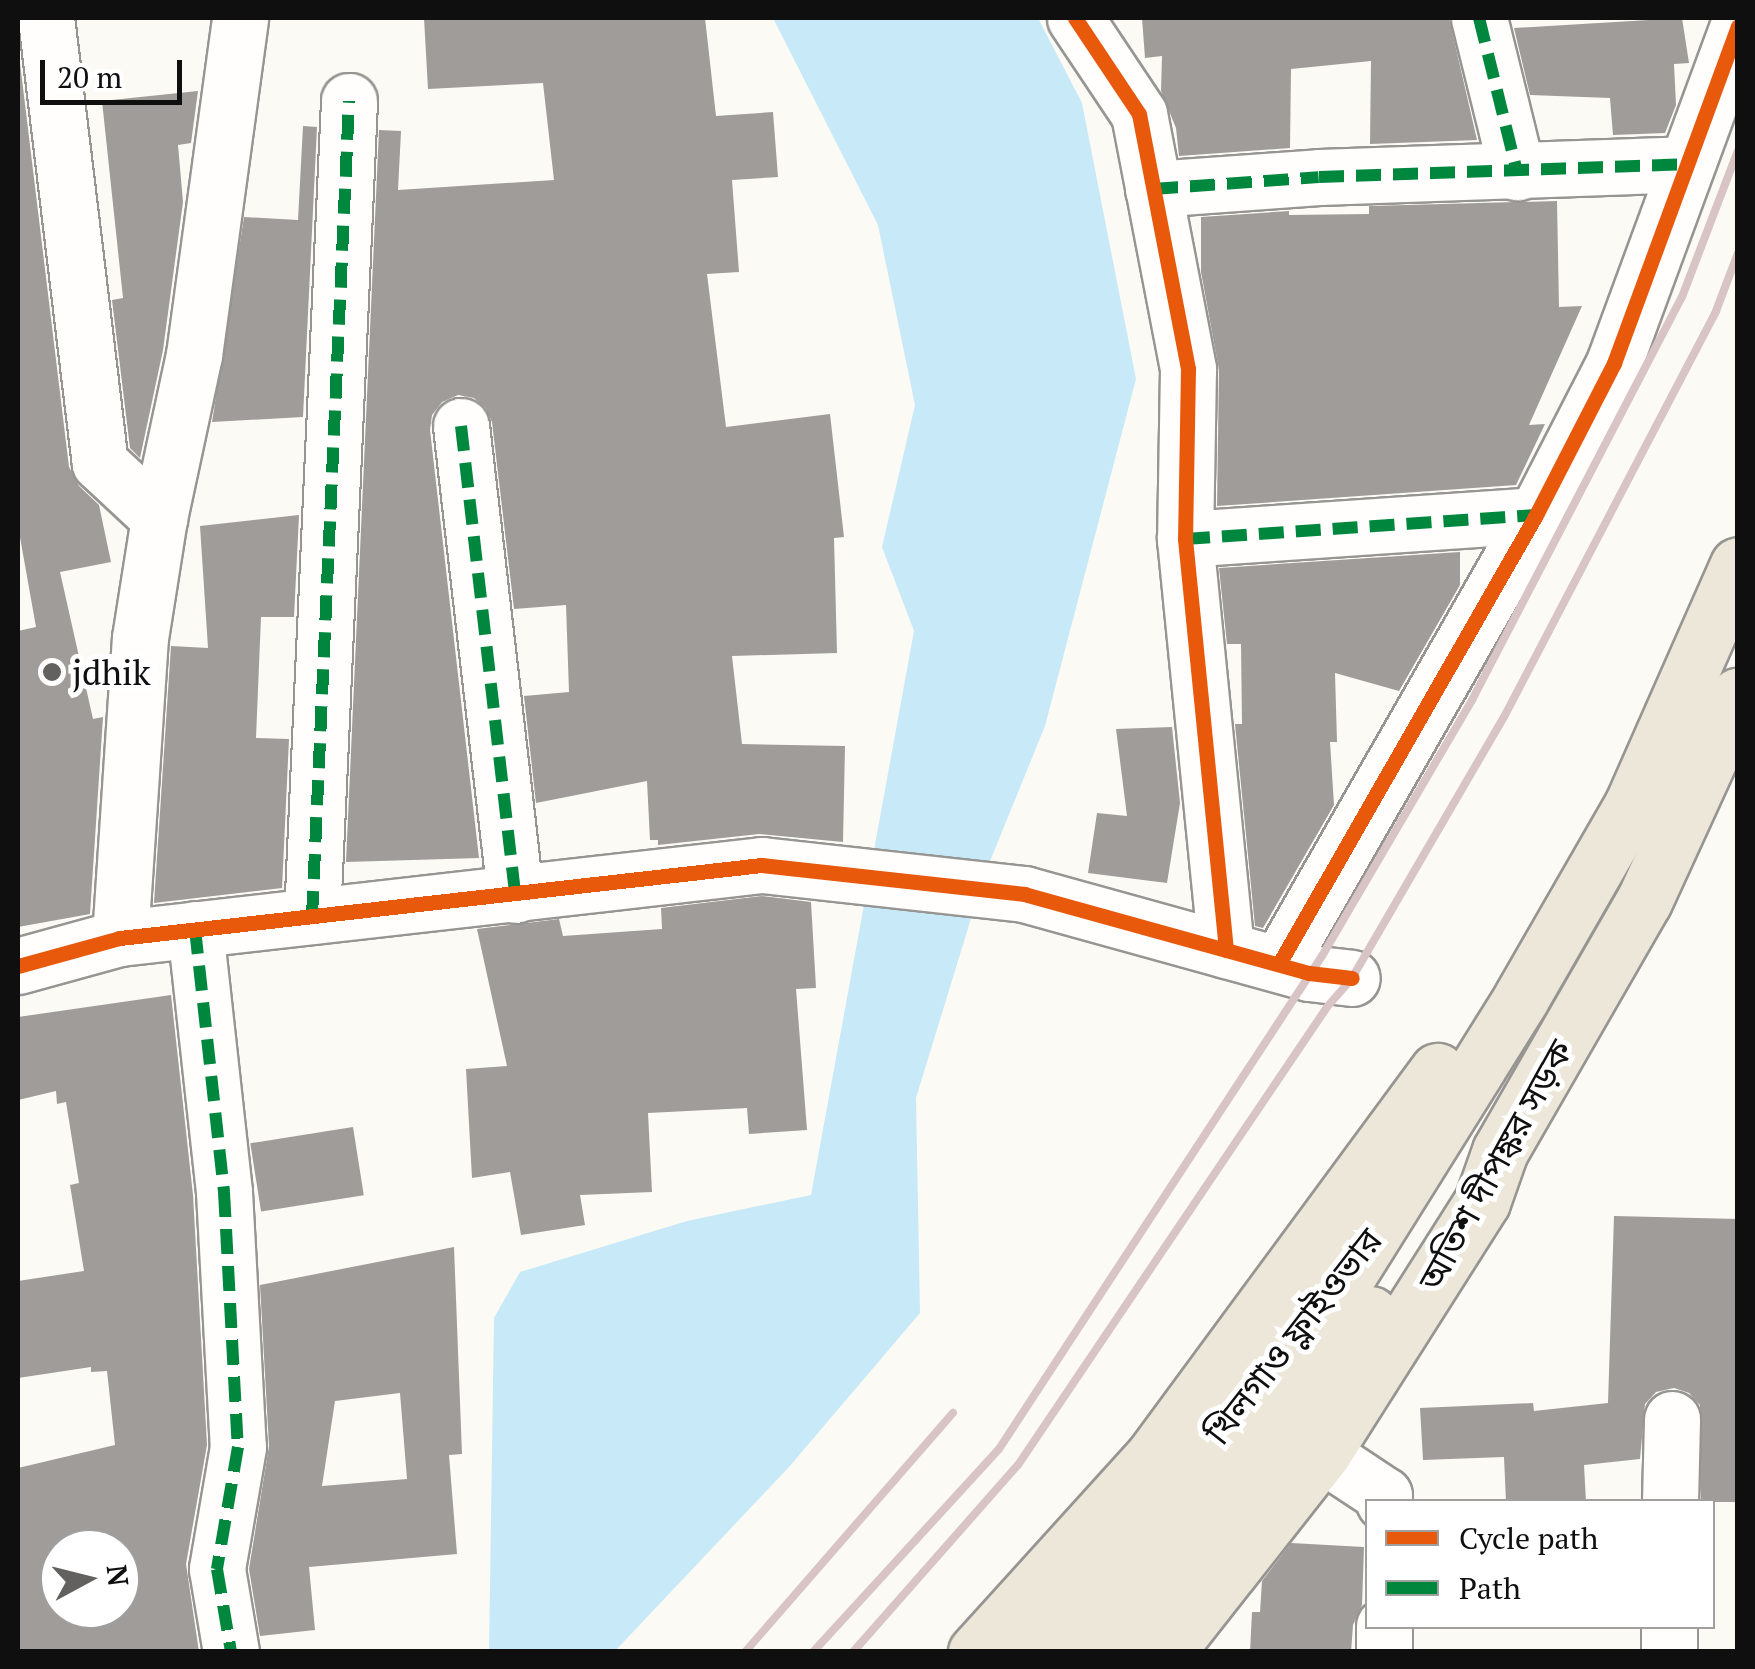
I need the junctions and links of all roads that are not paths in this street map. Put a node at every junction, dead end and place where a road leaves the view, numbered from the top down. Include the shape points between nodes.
1 (46, 18) edge
2 (240, 18) edge
3 (1075, 18) edge
4 (1479, 18) edge
5 (1738, 26) edge
6 (349, 100) dead end
7 (1686, 164) junction
8 (1517, 172) junction
9 (1154, 188) junction
10 (460, 426) dead end
11 (1536, 515) junction
12 (159, 518) junction
13 (1185, 540) junction
14 (1738, 564) edge
15 (1738, 696) edge
16 (1632, 805) junction
17 (515, 895) junction
18 (312, 916) junction
19 (196, 930) junction
20 (120, 938) junction
21 (1226, 950) junction
22 (1280, 962) junction
23 (18, 966) edge
24 (1352, 978) dead end
25 (1521, 998) joint
26 (1500, 1152) junction
27 (1672, 1419) dead end
28 (1322, 1454) junction
29 (1384, 1499) edge
30 (1670, 1499) edge
31 (232, 1652) edge
32 (976, 1652) edge
33 (1034, 1652) edge
34 (1100, 1652) edge
35 (1166, 1652) edge

1 - 12 street via 100,463
2 - 12 street via 194,355
3 - 9 street via 1138,114
4 - 8 street
5 - 7 street
6 - 18 street
7 - 8 street
7 - 11 street via 1614,363
8 - 9 street
9 - 13 street via 1188,370
10 - 17 street
11 - 13 street
11 - 22 street
12 - 20 street via 140,638
13 - 21 street
14 - 16 main road, অতিশ দীপঙ্কর সড়ক
15 - 26 main road, অতিশ দীপঙ্কর সড়ক via 1644,901
16 - 25 main road, অতিশ দীপঙ্কর সড়ক
16 - 32 main road via 1152,1458
17 - 18 street
17 - 21 street via 762,865 1024,894
18 - 19 street
19 - 20 street
19 - 31 street via 224,1192 238,1447 217,1568
20 - 23 street
21 - 22 street
22 - 24 street
25 - 33 main road, খিলগাও ফ্লাইওভার via 1345,1280
26 - 28 main road, অতিশ দীপঙ্কর সড়ক via 1482,1202
26 - 34 main road, খিলগাও ফ্লাইওভার via 1466,1185 1258,1466
27 - 30 street
28 - 29 street
28 - 35 main road, অতিশ দীপঙ্কর সড়ক

